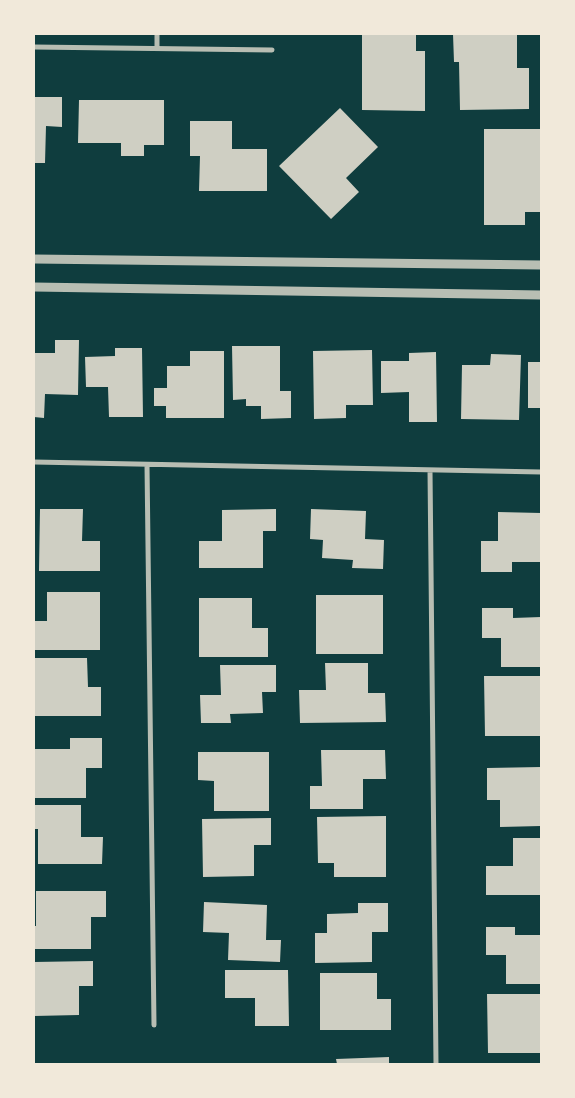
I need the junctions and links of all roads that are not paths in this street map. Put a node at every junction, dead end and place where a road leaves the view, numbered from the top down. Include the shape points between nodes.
1 (157, 34) edge
2 (34, 47) edge
3 (157, 48) junction
4 (272, 50) dead end
5 (34, 259) edge
6 (541, 265) edge
7 (34, 287) edge
8 (541, 295) edge
9 (34, 462) edge
10 (147, 466) junction
11 (430, 470) junction
12 (541, 472) edge
13 (154, 1025) dead end
14 (436, 1064) edge

1 - 3 street
2 - 3 street
3 - 4 street
5 - 6 street
7 - 8 street
9 - 10 street
10 - 11 street
10 - 13 street
11 - 12 street
11 - 14 street

